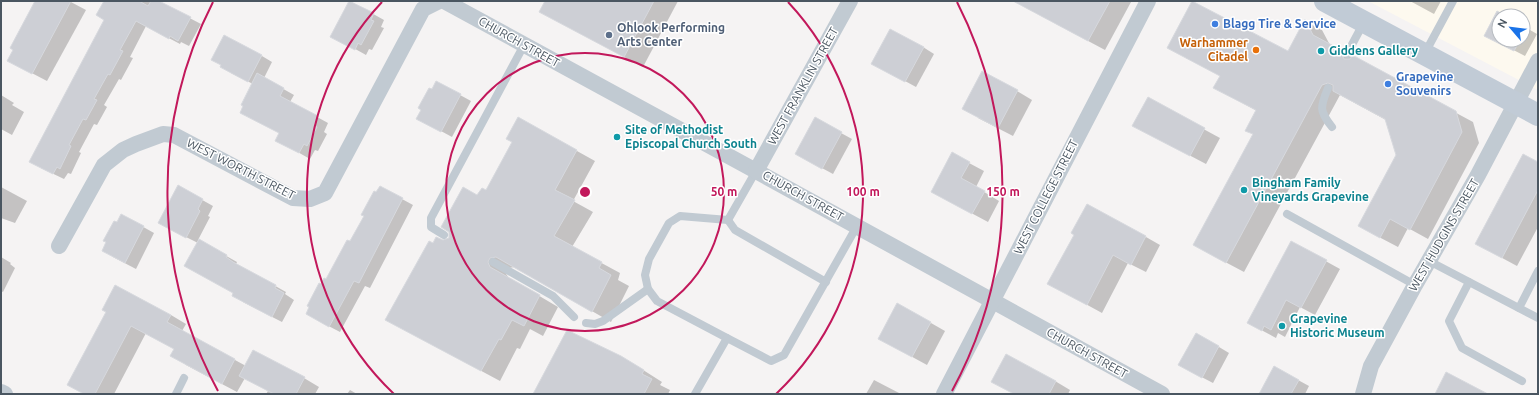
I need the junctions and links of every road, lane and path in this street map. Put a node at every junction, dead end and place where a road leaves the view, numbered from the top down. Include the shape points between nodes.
1 (438, 1) edge
2 (444, 1) edge
3 (850, 1) edge
4 (1148, 1) edge
5 (1325, 1) edge
6 (1453, 1) edge
7 (1364, 22) junction
8 (524, 45) junction
9 (1347, 54) dead end
10 (1424, 54) junction
11 (1538, 61) edge
12 (1328, 88) dead end
13 (1516, 103) junction
14 (1538, 115) edge
15 (1332, 127) dead end
16 (756, 171) junction
17 (1287, 214) dead end
18 (728, 220) junction
19 (857, 226) junction
20 (444, 235) dead end
21 (59, 246) dead end
22 (1429, 261) junction
23 (493, 262) dead end
24 (1538, 271) edge
25 (826, 282) junction
26 (1469, 282) junction
27 (1415, 285) junction
28 (648, 289) junction
29 (992, 301) junction
30 (1519, 308) junction
31 (574, 317) dead end
32 (1538, 318) edge
33 (586, 323) dead end
34 (727, 338) junction
35 (1371, 366) junction
36 (184, 378) dead end
37 (1522, 381) dead end
38 (1, 392) edge
39 (5, 394) edge
40 (176, 394) edge
41 (696, 394) edge
42 (944, 394) edge
43 (1162, 394) edge
44 (1354, 394) edge
45 (1363, 394) edge

1 - 21 street, WEST WORTH STREET via 423,9 325,193 310,199 293,198 174,135 163,134 123,150 104,165
2 - 8 street, CHURCH STREET
3 - 16 street, WEST FRANKLIN STREET
4 - 29 street, WEST COLLEGE STREET
5 - 7 main road
6 - 10 lane
7 - 9 lane
7 - 10 main road
8 - 16 street, CHURCH STREET
8 - 20 lane via 431,218 431,227
10 - 13 main road
11 - 13 street, WEST HUDGINS STREET
12 - 15 lane via 1322,103 1323,116
13 - 14 main road
13 - 22 street, WEST HUDGINS STREET
16 - 18 lane
16 - 19 street, CHURCH STREET
17 - 27 lane
18 - 25 lane via 735,230
18 - 28 lane via 680,216 669,223 649,260 645,275
19 - 25 lane
19 - 29 street, CHURCH STREET
22 - 26 lane
22 - 27 street, WEST HUDGINS STREET
23 - 31 lane via 553,296
24 - 30 lane
25 - 34 lane via 784,355 771,361
26 - 30 lane
26 - 37 lane via 1449,321 1462,348
27 - 35 street, WEST HUDGINS STREET
28 - 33 lane via 603,321 595,324
28 - 34 lane via 657,301
29 - 42 street, WEST COLLEGE STREET
29 - 43 street, CHURCH STREET
30 - 32 lane
34 - 41 lane
35 - 44 street, WEST HUDGINS STREET
35 - 45 street, WEST HUDGINS STREET
36 - 40 lane
38 - 39 street

